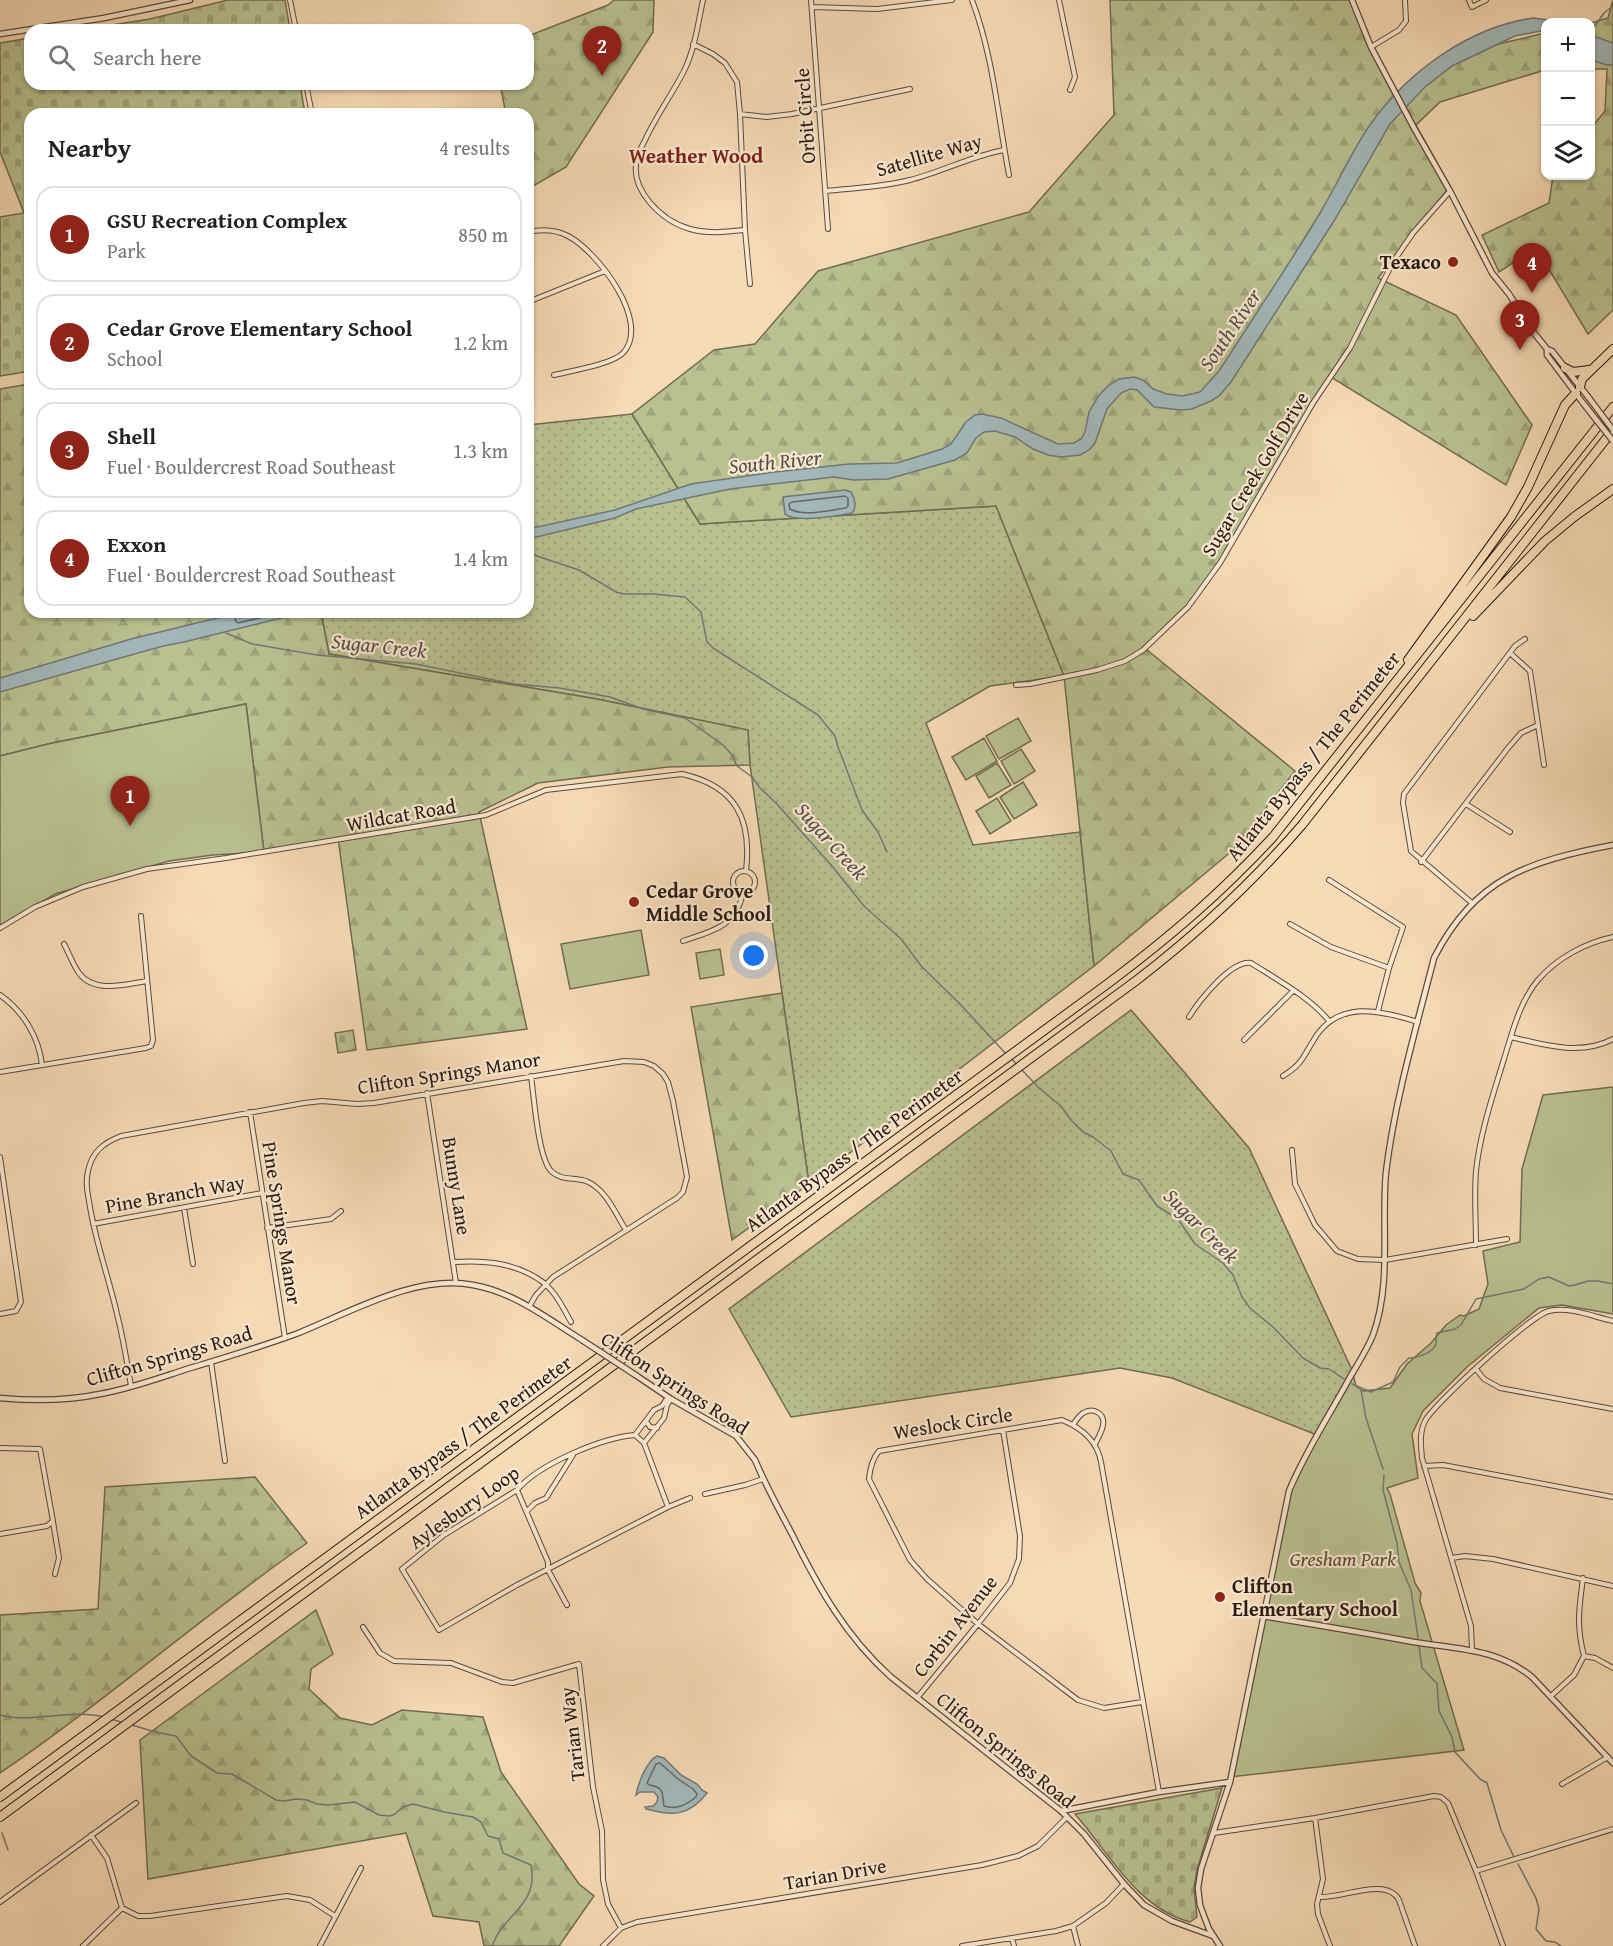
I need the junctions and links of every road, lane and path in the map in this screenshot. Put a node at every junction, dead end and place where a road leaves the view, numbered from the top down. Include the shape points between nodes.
1 (190, 0) edge
2 (290, 0) edge
3 (703, 0) edge
4 (811, 0) edge
5 (952, 0) edge
6 (972, 0) edge
7 (1059, 0) edge
8 (1352, 0) edge
9 (1405, 0) edge
10 (1469, 0) edge
11 (1486, 0) edge
12 (812, 7) junction
13 (65, 24) edge
14 (295, 24) edge
15 (24, 30) edge
16 (0, 34) edge
17 (693, 44) junction
18 (1371, 47) junction
19 (910, 89) dead end
20 (307, 90) edge
21 (1070, 90) dead end
22 (311, 108) edge
23 (819, 108) junction
24 (740, 114) junction
25 (1004, 150) junction
26 (1009, 175) dead end
27 (826, 190) junction
28 (1450, 191) junction
29 (828, 229) dead end
30 (745, 230) junction
31 (534, 231) edge
32 (605, 271) junction
33 (750, 284) dead end
34 (534, 300) edge
35 (1547, 349) junction
36 (1613, 349) edge
37 (1565, 368) junction
38 (1593, 368) junction
39 (554, 375) dead end
40 (1578, 390) junction
41 (1613, 407) edge
42 (1613, 430) edge
43 (1613, 441) edge
44 (1613, 489) edge
45 (1525, 639) dead end
46 (1444, 645) junction
47 (1510, 653) junction
48 (1016, 685) dead end
49 (1377, 706) junction
50 (1538, 725) junction
51 (1544, 765) dead end
52 (1466, 804) junction
53 (1510, 832) dead end
54 (1613, 845) edge
55 (1421, 862) junction
56 (746, 871) junction
57 (1329, 880) dead end
58 (743, 892) junction
59 (1472, 903) junction
60 (141, 916) dead end
61 (1290, 924) dead end
62 (0, 928) edge
63 (1613, 937) edge
64 (683, 942) dead end
65 (64, 944) dead end
66 (1389, 968) junction
67 (147, 981) junction
68 (1293, 991) junction
69 (0, 995) edge
70 (1377, 1011) junction
71 (1189, 1017) dead end
72 (1329, 1021) junction
73 (1418, 1022) junction
74 (1511, 1037) junction
75 (1613, 1039) edge
76 (1244, 1040) dead end
77 (42, 1065) junction
78 (0, 1072) edge
79 (531, 1076) junction
80 (1283, 1076) dead end
81 (427, 1093) junction
82 (250, 1112) junction
83 (1292, 1150) dead end
84 (0, 1157) edge
85 (262, 1193) junction
86 (184, 1208) junction
87 (341, 1211) dead end
88 (93, 1224) junction
89 (267, 1228) junction
90 (626, 1230) junction
91 (1507, 1239) dead end
92 (1476, 1245) junction
93 (1385, 1260) junction
94 (454, 1262) junction
95 (193, 1264) dead end
96 (456, 1283) junction
97 (545, 1284) junction
98 (529, 1307) junction
99 (0, 1314) edge
100 (1613, 1321) edge
101 (571, 1322) dead end
102 (285, 1338) junction
103 (211, 1362) junction
104 (1476, 1368) junction
105 (131, 1386) junction
106 (0, 1398) edge
107 (669, 1398) junction
108 (1613, 1409) edge
109 (646, 1421) junction
110 (1073, 1425) junction
111 (657, 1428) junction
112 (1003, 1430) junction
113 (635, 1436) junction
114 (644, 1443) junction
115 (1095, 1444) junction
116 (0, 1448) edge
117 (574, 1453) junction
118 (225, 1461) dead end
119 (1424, 1466) junction
120 (764, 1479) junction
121 (517, 1490) junction
122 (705, 1494) dead end
123 (1613, 1497) edge
124 (690, 1498) dead end
125 (668, 1507) junction
126 (527, 1511) junction
127 (53, 1521) junction
128 (0, 1534) edge
129 (1452, 1558) junction
130 (548, 1570) junction
131 (55, 1574) dead end
132 (1583, 1578) junction
133 (1613, 1586) edge
134 (567, 1605) dead end
135 (1263, 1616) junction
136 (978, 1624) junction
137 (363, 1627) dead end
138 (1472, 1649) junction
139 (1584, 1656) junction
140 (1613, 1668) edge
141 (1551, 1696) junction
142 (917, 1698) junction
143 (1142, 1702) junction
144 (1608, 1757) junction
145 (1613, 1763) edge
146 (1230, 1782) junction
147 (1562, 1785) dead end
148 (1159, 1792) junction
149 (0, 1797) edge
150 (136, 1803) dead end
151 (1061, 1811) junction
152 (0, 1817) edge
153 (1067, 1817) junction
154 (1315, 1818) junction
155 (1613, 1829) edge
156 (1214, 1833) junction
157 (91, 1835) junction
158 (362, 1868) dead end
159 (1476, 1871) junction
160 (1124, 1884) junction
161 (1319, 1897) junction
162 (0, 1902) edge
163 (122, 1908) junction
164 (335, 1916) junction
165 (1073, 1926) junction
166 (621, 1928) junction
167 (1215, 1937) junction
168 (1012, 1938) junction
169 (83, 1946) edge
170 (320, 1946) edge
171 (603, 1946) edge
172 (962, 1946) edge
173 (1014, 1946) edge
174 (1078, 1946) edge
175 (1220, 1946) edge
176 (1330, 1946) edge
177 (1415, 1946) edge
178 (1503, 1946) edge

1 - 13 street
2 - 14 street
3 - 17 street
4 - 12 street, Orbit Circle
5 - 12 street via 877,9
6 - 25 street via 989,52
7 - 21 street via 1075,77
8 - 18 street
9 - 18 street via 1406,21 1399,30
10 - 11 street via 1472,8
12 - 23 street, Orbit Circle
15 - 16 street
17 - 24 street via 713,54 733,73
17 - 30 street via 685,69 637,159 636,176 645,199 678,224 704,232
18 - 28 street
19 - 23 street
20 - 22 street
23 - 24 street via 766,117
23 - 27 street, Orbit Circle
24 - 30 street
25 - 26 street
25 - 27 street, Satellite Way via 908,180
27 - 29 street, Orbit Circle
28 - 35 street via 1492,273
28 - 48 street, Sugar Creek Golf Drive via 1393,262 1350,348 1313,403 1220,563 1188,607 1143,650 1125,661
30 - 33 street
31 - 32 street via 568,235
32 - 34 street
32 - 39 street via 627,305 631,328 627,348 616,359
35 - 37 street
35 - 40 street via 1547,355
36 - 38 highway
37 - 38 highway via 1579,372
37 - 40 street
38 - 40 highway
40 - 42 street, bridge via 1589,398
40 - 43 street, bridge via 1583,403
40 - 49 highway via 1565,405 1511,517
41 - 49 highway, Atlanta Bypass / The Perimeter
42 - 46 highway, Atlanta Bypass / The Perimeter
44 - 46 highway via 1545,541
45 - 47 street
46 - 152 highway, Atlanta Bypass / The Perimeter via 1266,867 1189,940
47 - 50 street via 1530,670
47 - 55 street via 1404,794 1411,851
49 - 149 highway, Atlanta Bypass / The Perimeter via 1286,821 1239,874 1186,923
50 - 51 street
50 - 52 street via 1521,734 1508,748
52 - 53 street
52 - 55 street
54 - 59 street via 1529,865
55 - 59 street
56 - 58 street via 736,875 734,881
56 - 58 street via 752,874 755,885
56 - 62 street, Wildcat Road via 747,844 742,818 731,798 718,787 682,774 546,790 486,815 147,869 83,887 35,907
57 - 66 street via 1403,927
58 - 64 street via 734,917
59 - 73 street via 1434,958
60 - 67 street
61 - 66 street via 1331,947
63 - 74 street via 1576,951 1546,972 1524,1000
65 - 67 street via 78,972 93,984
66 - 70 street
67 - 77 street via 151,1046
68 - 71 street via 1251,963 1242,962 1206,994
68 - 72 street
68 - 76 street
69 - 77 street via 30,1027
70 - 72 street via 1350,1012
70 - 73 street
72 - 80 street via 1302,1061
73 - 93 street via 1390,1145
74 - 75 street via 1576,1048
74 - 92 street via 1478,1161
77 - 78 street
79 - 81 street, Clifton Springs Manor
79 - 90 street via 542,1154 548,1166 561,1177 586,1181 599,1190
79 - 90 street, Clifton Springs Manor via 634,1061 654,1066 668,1082 686,1185 677,1198
81 - 82 street, Clifton Springs Manor via 374,1103 313,1101
81 - 94 street, Bunny Lane
82 - 85 street, Pine Springs Manor
82 - 88 street, Clifton Springs Manor via 120,1136 102,1145 87,1173
83 - 93 street via 1295,1184 1315,1225 1337,1251 1358,1258
84 - 99 street via 21,1302 16,1311
85 - 86 street, Pine Branch Way
85 - 89 street, Pine Springs Manor
86 - 88 street, Pine Branch Way
86 - 95 street
87 - 89 street via 331,1219
88 - 105 street, Clifton Springs Manor
89 - 102 street, Pine Springs Manor
90 - 97 street, Clifton Springs Manor
91 - 92 street
92 - 93 street
93 - 135 street via 1373,1334 1289,1491
94 - 96 street, Bunny Lane
94 - 97 street via 498,1263
96 - 98 street, Clifton Springs Road via 492,1290
96 - 102 street, Clifton Springs Road via 419,1287 388,1296
97 - 98 street, Clifton Springs Manor
97 - 101 street
98 - 107 street, Clifton Springs Road, bridge
100 - 104 street via 1582,1313 1549,1311 1528,1323
102 - 103 street, Clifton Springs Road
103 - 105 street, Clifton Springs Road
103 - 118 street
104 - 108 street via 1484,1379 1500,1388
104 - 119 street via 1426,1418 1420,1441
105 - 106 street, Clifton Springs Road via 63,1399
107 - 109 street
107 - 111 street
107 - 120 street, Clifton Springs Road via 736,1436 746,1445
109 - 111 street
109 - 113 street
110 - 112 street, Weslock Circle via 1062,1420
110 - 115 street
110 - 115 street via 1085,1412 1098,1412 1103,1424
111 - 114 street
112 - 136 street, Corbin Avenue via 1020,1536 1019,1559 1010,1583
112 - 136 street, Weslock Circle via 879,1451 870,1469 869,1479 910,1560
113 - 114 street
113 - 117 street, Aylesbury Loop via 610,1439
114 - 125 street
115 - 143 street
116 - 127 street via 40,1449
117 - 121 street, Aylesbury Loop
117 - 126 street via 546,1498
119 - 123 street via 1443,1465
119 - 129 street
120 - 122 street
120 - 142 street, Clifton Springs Road via 837,1616 872,1660
121 - 126 street
121 - 130 street, Aylesbury Loop via 444,1535 402,1569 439,1630
124 - 125 street, Aylesbury Loop
125 - 130 street, Aylesbury Loop
126 - 130 street
127 - 128 street via 47,1526
127 - 131 street via 58,1558
129 - 132 street via 1493,1559
129 - 138 street via 1471,1626
130 - 134 street
132 - 133 street
132 - 139 street via 1578,1616
135 - 138 street
135 - 146 street
136 - 142 street, Corbin Avenue
136 - 143 street, Weslock Circle via 1078,1700 1104,1707
137 - 166 street, Tarian Way via 380,1653 394,1661 451,1663 502,1682 513,1683 579,1664 602,1831 603,1880 608,1904
138 - 141 street via 1520,1667
139 - 140 street
139 - 141 street via 1574,1676
141 - 144 street
142 - 151 street, Clifton Springs Road
143 - 148 street
144 - 145 street
144 - 147 street
146 - 148 street
146 - 156 street
148 - 151 street
150 - 157 street
151 - 153 street, Clifton Springs Road
153 - 160 street, Clifton Springs Road
153 - 166 street, Tarian Drive via 1038,1846 1018,1856 982,1865 636,1922
154 - 156 street
154 - 159 street via 1441,1797 1448,1803
154 - 161 street via 1323,1879
155 - 159 street
156 - 167 street via 1198,1888 1200,1905
157 - 162 street
157 - 163 street via 107,1858
158 - 164 street
159 - 178 street
160 - 165 street via 1106,1903
160 - 167 street, Clifton Springs Road via 1155,1913
161 - 176 street via 1318,1914
161 - 177 street via 1389,1890 1399,1900
163 - 164 street via 138,1916 150,1916 287,1896 310,1900
163 - 169 street
164 - 170 street
165 - 168 street
165 - 174 street
166 - 171 street, Tarian Drive
167 - 175 street
168 - 172 street
168 - 173 street

